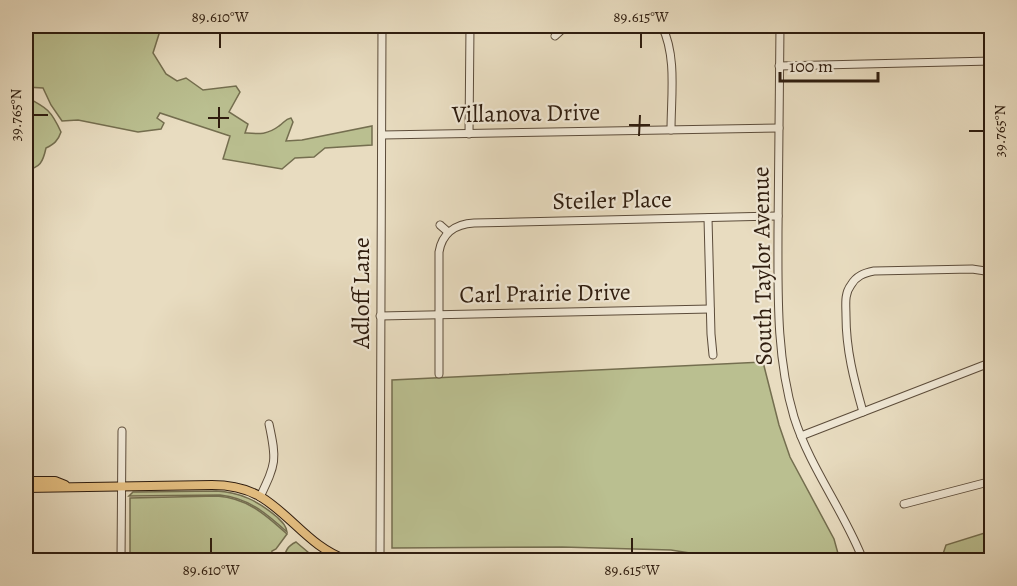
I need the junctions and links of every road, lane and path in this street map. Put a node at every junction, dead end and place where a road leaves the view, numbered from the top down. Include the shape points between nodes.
1 (382, 26) edge
2 (470, 26) edge
3 (566, 26) edge
4 (662, 26) edge
5 (780, 26) edge
6 (555, 36) dead end
7 (992, 62) edge
8 (779, 66) junction
9 (779, 128) junction
10 (671, 130) junction
11 (469, 134) junction
12 (382, 135) junction
13 (778, 216) junction
14 (708, 218) junction
15 (440, 225) dead end
16 (448, 232) junction
17 (992, 272) edge
18 (710, 309) junction
19 (439, 315) junction
20 (380, 316) junction
21 (713, 355) dead end
22 (991, 362) edge
23 (439, 374) dead end
24 (863, 412) junction
25 (269, 424) dead end
26 (122, 431) dead end
27 (801, 436) junction
28 (26, 481) edge
29 (992, 481) edge
30 (121, 486) junction
31 (71, 487) junction
32 (26, 488) edge
33 (38, 488) junction
34 (26, 496) edge
35 (260, 497) junction
36 (904, 504) dead end
37 (121, 561) edge
38 (347, 561) edge
39 (380, 561) edge
40 (864, 561) edge

1 - 12 street, Adloff Lane
2 - 11 street
3 - 6 street
4 - 10 street via 671,58
5 - 8 street, South Taylor Avenue
7 - 8 street
8 - 9 street, South Taylor Avenue
9 - 10 street, Villanova Drive
9 - 13 street, South Taylor Avenue
10 - 11 street, Villanova Drive
11 - 12 street, Villanova Drive
12 - 20 street, Adloff Lane
13 - 14 street, Steiler Place
13 - 27 street, South Taylor Avenue via 781,352 787,391
14 - 16 street, Steiler Place via 466,224
14 - 18 street
15 - 16 street
16 - 19 street via 439,252
17 - 24 street via 868,272 850,285 846,331
18 - 19 street, Carl Prairie Drive
18 - 21 street
19 - 20 street, Carl Prairie Drive
19 - 23 street
20 - 39 street, Adloff Lane
22 - 24 street
24 - 27 street
25 - 35 street via 274,463
26 - 30 street
27 - 40 street, South Taylor Avenue
28 - 31 main road via 55,481
29 - 36 street
30 - 31 main road
30 - 35 main road via 222,485
30 - 37 street
31 - 33 main road
32 - 33 main road
33 - 34 main road
35 - 38 main road via 317,545

